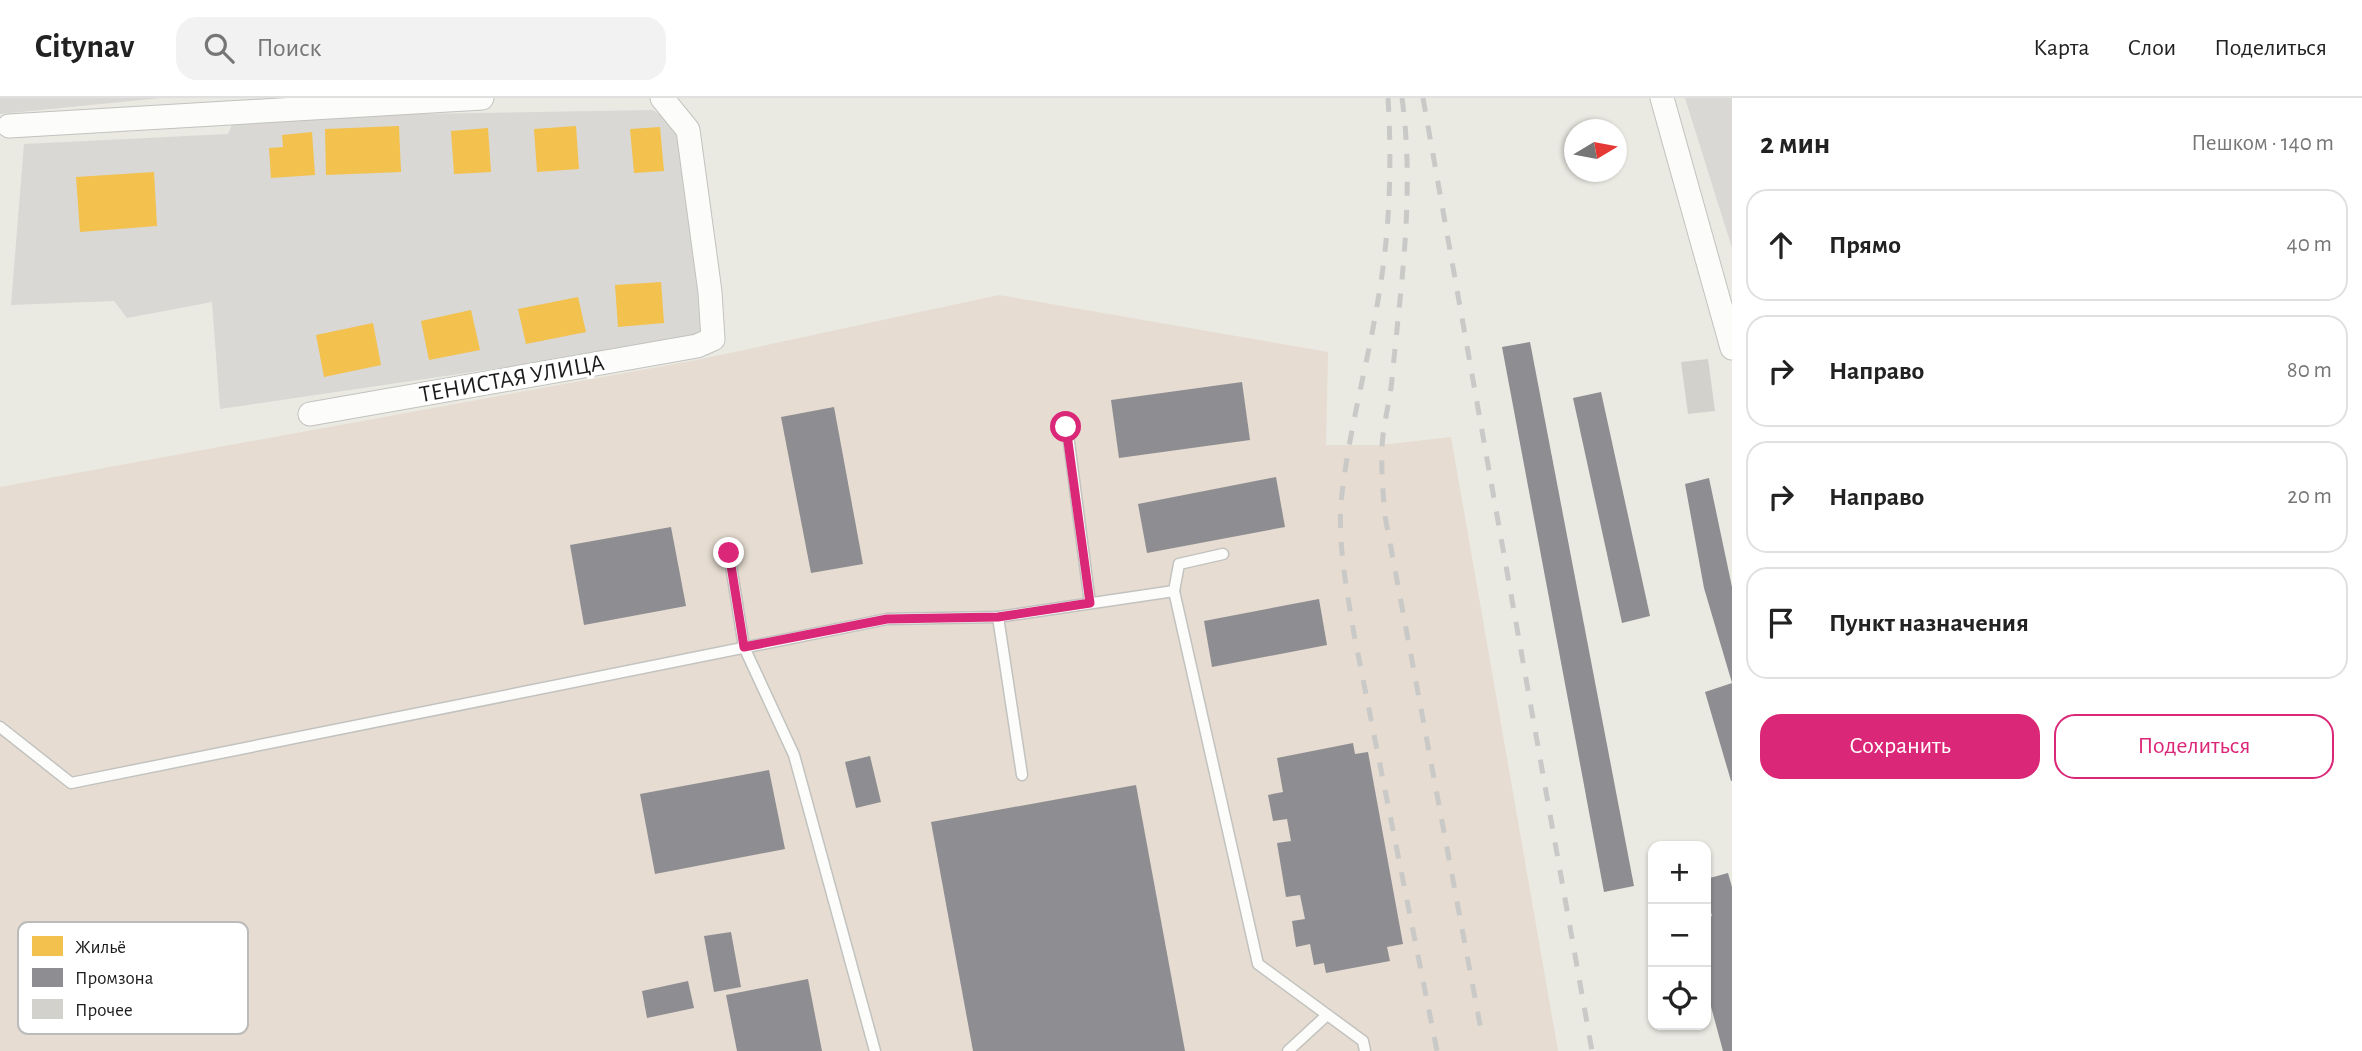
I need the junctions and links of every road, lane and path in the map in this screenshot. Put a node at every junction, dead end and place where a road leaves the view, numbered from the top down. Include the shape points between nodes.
1 (482, 98) edge
2 (662, 98) edge
3 (1662, 98) edge
4 (5, 126) edge
5 (1732, 348) edge
6 (310, 414) dead end
7 (1066, 427) dead end
8 (729, 553) dead end
9 (1223, 554) dead end
10 (1174, 591) junction
11 (1090, 603) junction
12 (998, 617) junction
13 (744, 647) junction
14 (0, 727) edge
15 (1023, 775) dead end
16 (1327, 1014) junction
17 (875, 1051) edge
18 (1288, 1051) edge
19 (1365, 1051) edge

1 - 4 street
2 - 6 street, ТЕНИСТАЯ УЛИЦА via 688,130 713,339 697,346
3 - 5 street
7 - 11 lane
8 - 13 lane
9 - 10 lane via 1179,564
10 - 11 lane
10 - 16 lane via 1258,964
11 - 12 lane
12 - 13 lane via 887,619
12 - 15 lane
13 - 14 lane via 71,783
13 - 17 lane via 794,755
16 - 18 lane
16 - 19 lane via 1363,1041

